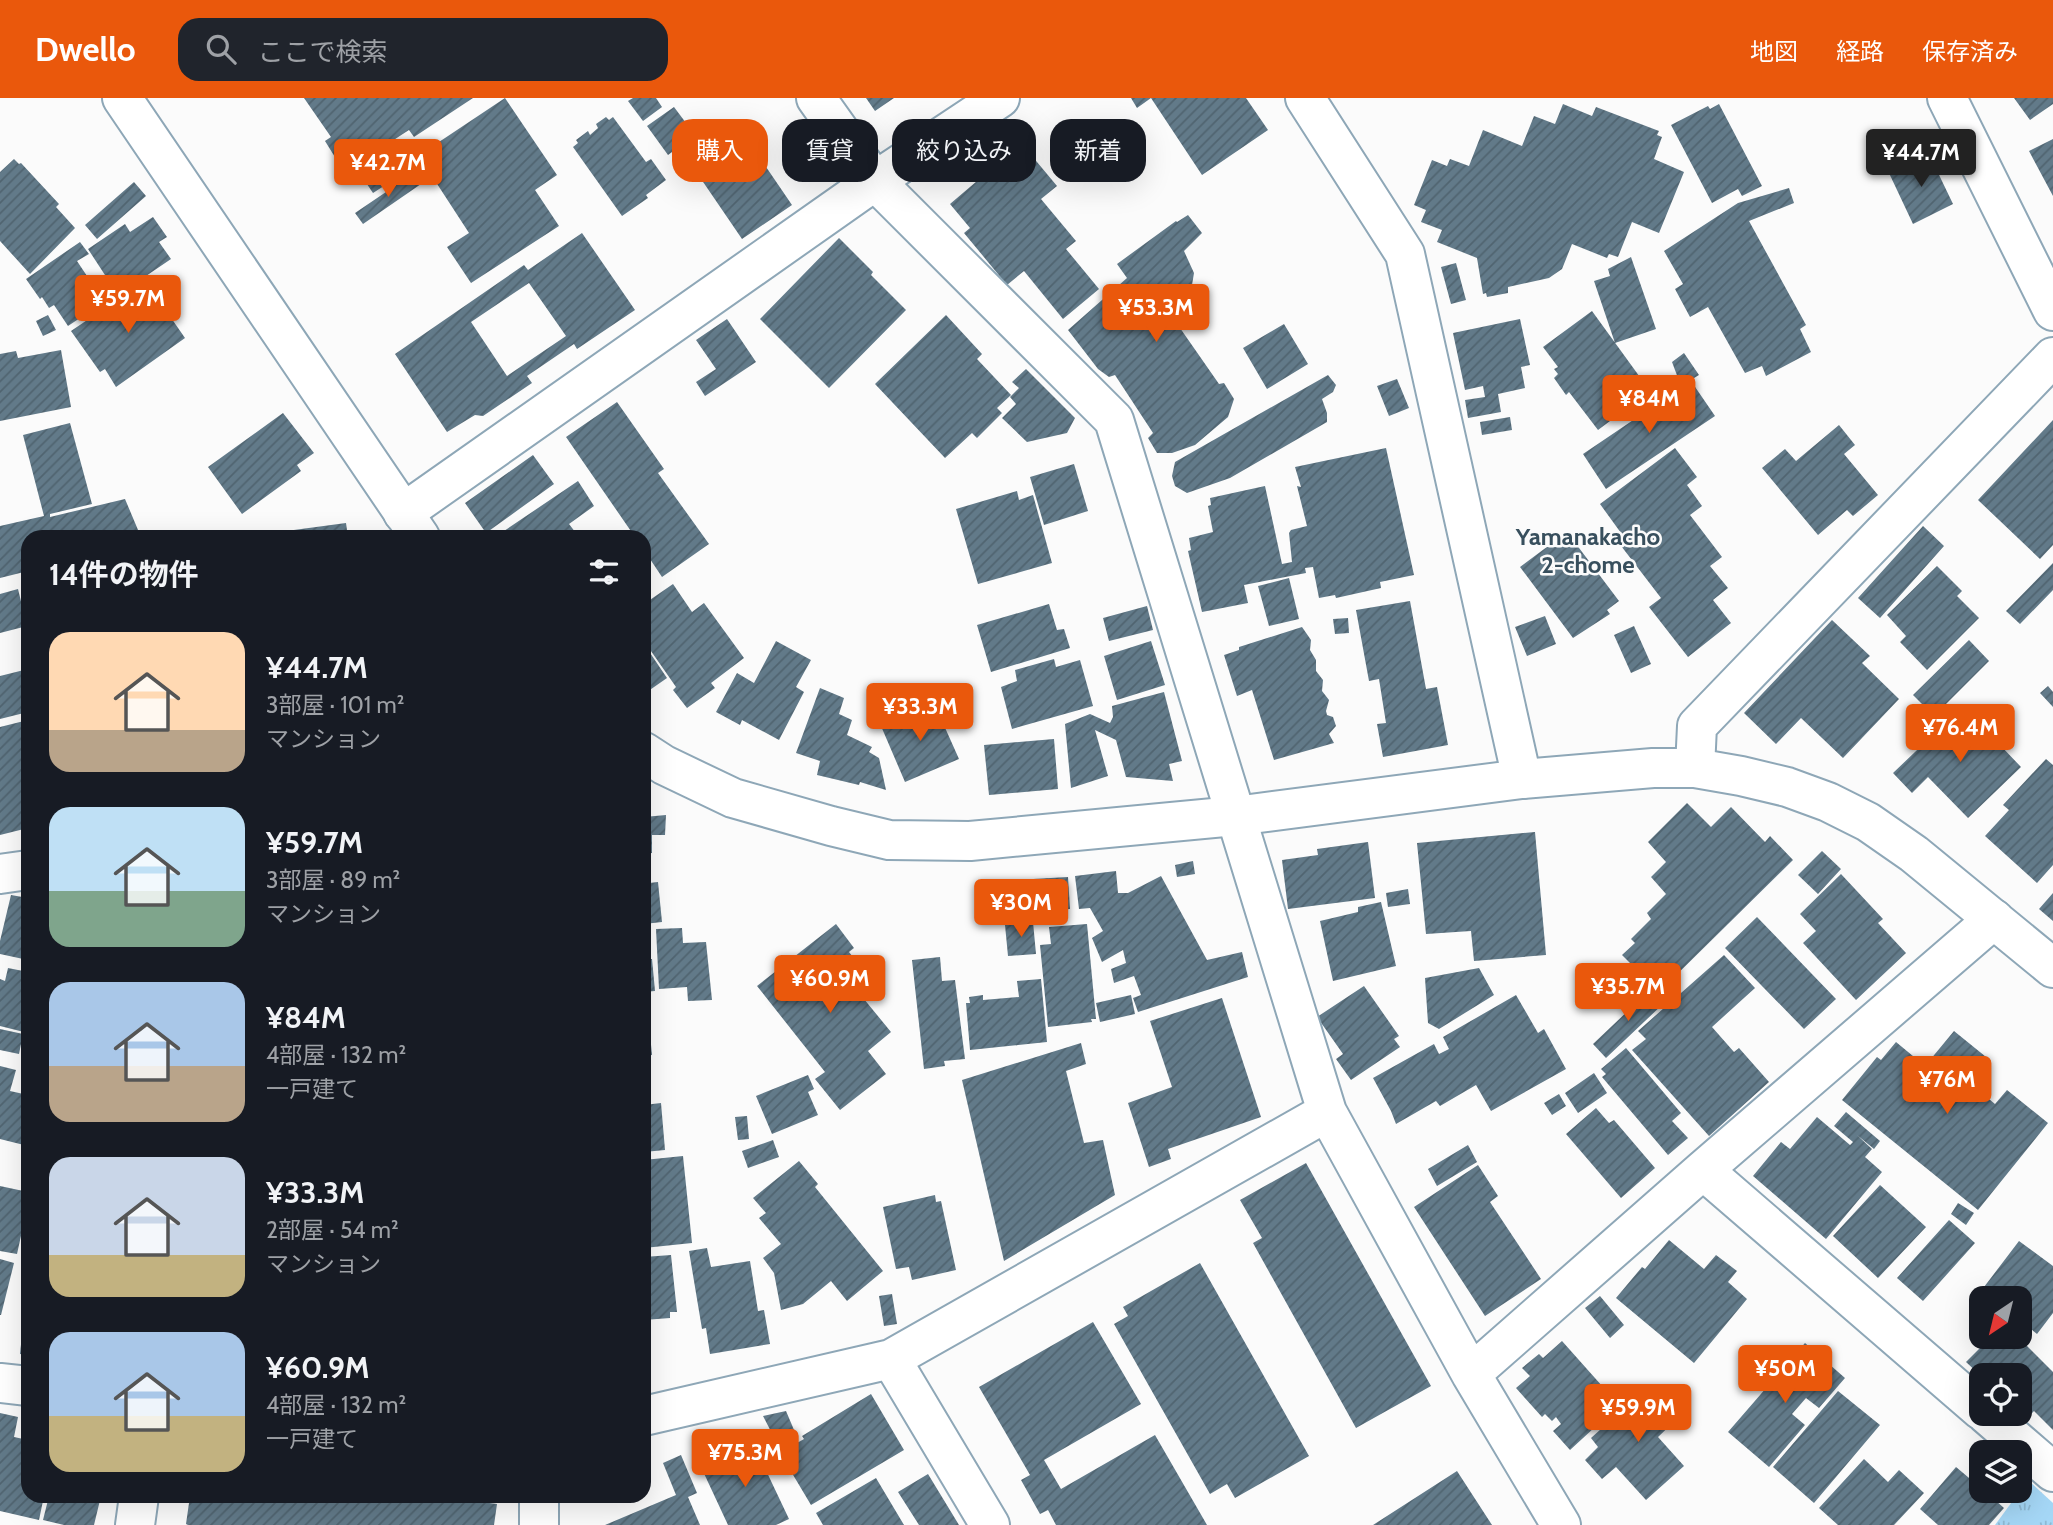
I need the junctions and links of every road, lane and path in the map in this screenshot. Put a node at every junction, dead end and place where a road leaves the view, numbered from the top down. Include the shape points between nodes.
1 (122, 98) edge
2 (816, 98) edge
3 (1000, 98) edge
4 (1306, 98) edge
5 (1947, 98) edge
6 (831, 119) edge
7 (878, 179) edge
8 (874, 182) edge
9 (876, 182) edge
10 (2053, 311) edge
11 (2053, 357) edge
12 (411, 525) edge
13 (651, 757) edge
14 (1695, 768) junction
15 (1522, 779) junction
16 (1235, 816) junction
17 (21, 871) edge
18 (0, 874) edge
19 (1994, 919) junction
20 (2053, 968) edge
21 (1327, 1112) junction
22 (1703, 1170) junction
23 (891, 1359) junction
24 (1471, 1374) junction
25 (0, 1383) edge
26 (21, 1385) edge
27 (1969, 1400) edge
28 (651, 1414) edge
29 (2000, 1426) edge
30 (2053, 1472) edge
31 (138, 1503) edge
32 (539, 1503) edge
33 (135, 1525) edge
34 (539, 1525) edge
35 (990, 1525) edge
36 (1560, 1525) edge

1 - 12 street
2 - 6 street
3 - 7 street
4 - 15 street via 1405,254
5 - 10 street
8 - 12 street
9 - 16 street via 1114,420
11 - 14 street via 1697,726
13 - 16 street via 733,798 889,840 970,841
14 - 15 street
14 - 19 street via 1787,787 1868,822
15 - 16 street
16 - 21 street
17 - 18 street
19 - 20 street
19 - 22 street
21 - 23 street
21 - 24 street
22 - 24 street
22 - 27 street
23 - 28 street
23 - 35 street
24 - 36 street
25 - 26 street
29 - 30 street
31 - 33 street
32 - 34 street

